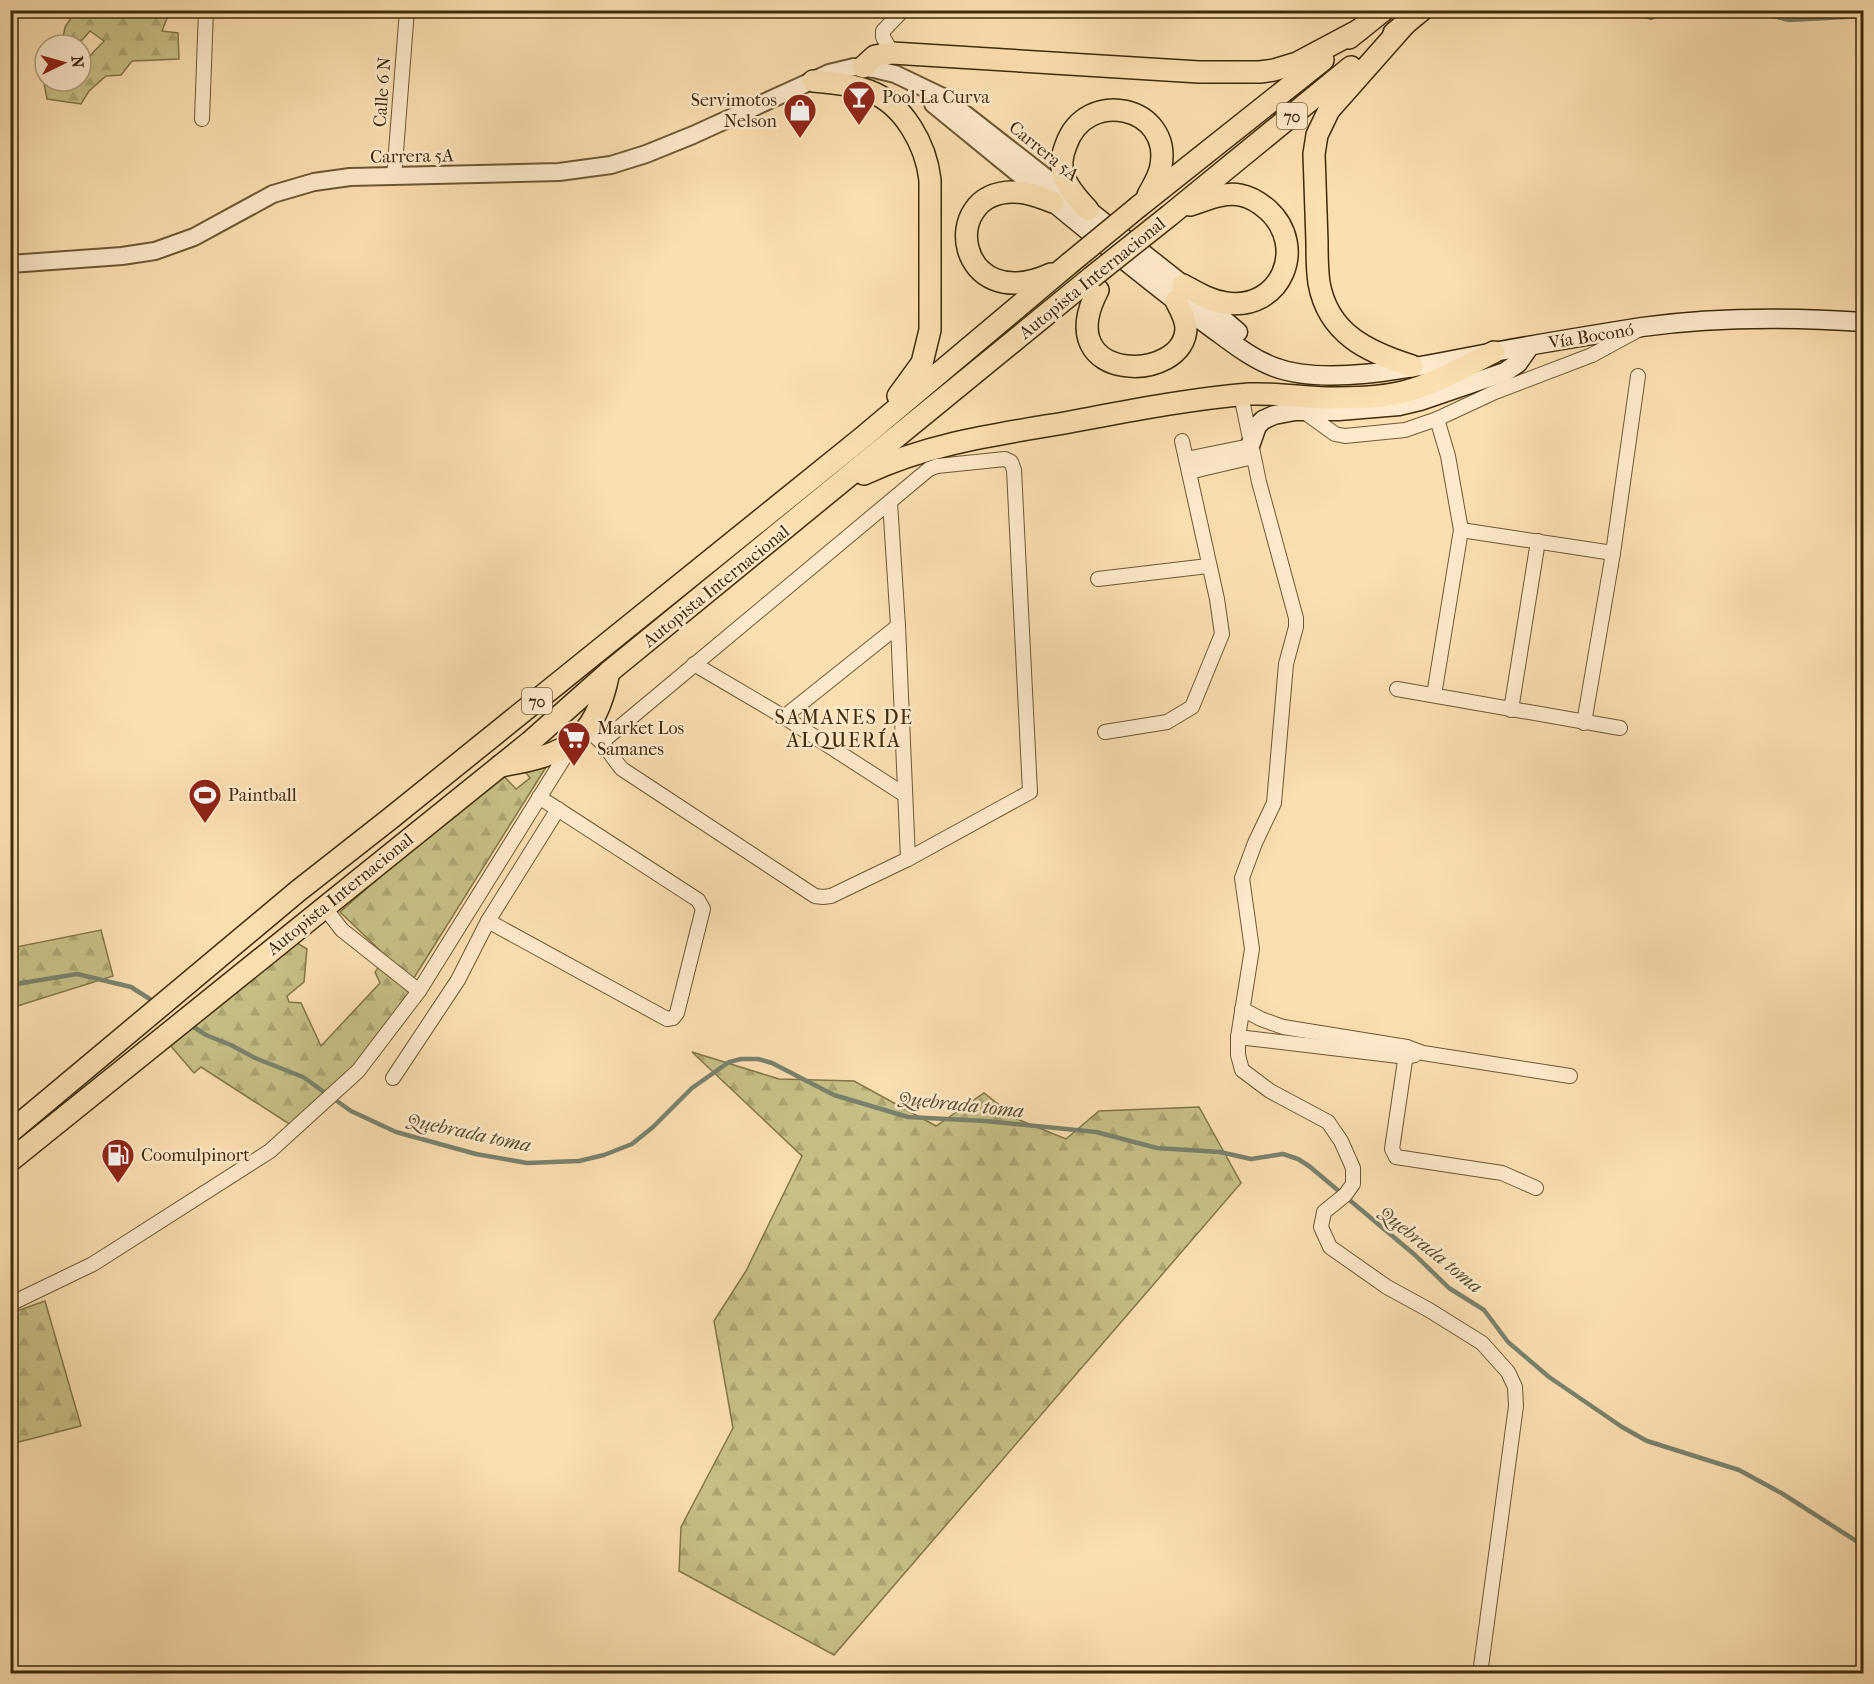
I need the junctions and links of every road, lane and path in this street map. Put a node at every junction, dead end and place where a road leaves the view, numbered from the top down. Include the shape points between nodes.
1 (206, 10) edge
2 (407, 10) edge
3 (903, 10) edge
4 (1384, 10) edge
5 (1413, 17) edge
6 (1359, 30) junction
7 (892, 53) junction
8 (863, 67) junction
9 (813, 81) junction
10 (201, 119) dead end
11 (394, 177) junction
12 (1053, 202) junction
13 (1141, 205) junction
14 (1088, 210) junction
15 (1174, 212) junction
16 (10, 264) edge
17 (1066, 266) junction
18 (1095, 283) junction
19 (1179, 293) junction
20 (1863, 322) edge
21 (1643, 327) junction
22 (1530, 346) junction
23 (1494, 352) junction
24 (1412, 366) junction
25 (1638, 376) dead end
26 (1241, 395) junction
27 (1389, 408) junction
28 (1303, 411) junction
29 (1437, 419) junction
30 (1391, 433) junction
31 (862, 438) junction
32 (1182, 441) dead end
33 (1252, 451) junction
34 (1187, 466) junction
35 (831, 491) junction
36 (890, 502) junction
37 (1461, 530) junction
38 (1538, 541) junction
39 (1613, 553) junction
40 (1208, 566) junction
41 (1098, 579) dead end
42 (898, 626) junction
43 (694, 664) junction
44 (609, 672) junction
45 (1397, 689) dead end
46 (1434, 695) junction
47 (1511, 710) junction
48 (784, 717) junction
49 (1584, 723) junction
50 (1620, 728) dead end
51 (1105, 732) dead end
52 (588, 738) junction
53 (496, 767) junction
54 (905, 795) junction
55 (539, 797) junction
56 (558, 809) junction
57 (908, 859) junction
58 (324, 907) junction
59 (488, 921) junction
60 (419, 991) junction
61 (1242, 1009) junction
62 (1238, 1037) junction
63 (1335, 1042) junction
64 (1407, 1052) junction
65 (1570, 1076) dead end
66 (393, 1078) dead end
67 (10, 1132) edge
68 (10, 1161) edge
69 (1536, 1188) dead end
70 (10, 1304) edge
71 (1480, 1674) edge

1 - 10 street
2 - 11 street, Calle 6 N
3 - 7 street via 883,31
4 - 6 highway, Autopista Internacional / 70
5 - 15 highway, Autopista Internacional / 70
5 - 24 highway via 1329,110 1317,135 1314,154 1318,277 1323,301 1337,323 1358,343
6 - 7 highway via 1297,63 1260,72 1199,72
6 - 13 highway, Autopista Internacional / 70
7 - 8 highway via 875,56
8 - 9 street, Carrera 5A via 839,70
8 - 14 street, Carrera 5A via 895,74 944,97
9 - 11 street, Carrera 5A via 676,142 611,165 559,172
9 - 12 street, Carrera 5A via 859,76 912,91 946,113
9 - 31 highway via 855,86 884,99 916,135 928,164 931,300 927,348 913,377
11 - 16 street, Carrera 5A via 350,177 287,189 194,237 155,251
12 - 17 highway via 1018,192 993,197 979,205 970,218 967,247 980,270 1002,282 1033,281
12 - 19 main road, Vía Boconó
13 - 14 highway via 1161,166 1158,138 1150,125 1136,115 1104,110 1074,129 1062,158 1066,181
13 - 17 highway, Autopista Internacional / 70, bridge
14 - 19 main road, Vía Boconó
15 - 18 highway, Autopista Internacional / 70, bridge via 1139,239
15 - 19 highway via 1218,196 1245,196 1275,218 1285,235 1287,250 1284,270 1276,285 1254,301 1224,303
17 - 31 highway, Autopista Internacional / 70
18 - 19 highway via 1087,318 1088,340 1101,357 1122,365 1154,363 1178,350 1186,325
18 - 35 highway, Autopista Internacional / 70
19 - 24 main road, Vía Boconó via 1280,358 1322,375
20 - 21 main road, Vía Boconó via 1722,320
21 - 22 main road, Vía Boconó
21 - 29 street via 1592,355
22 - 23 main road, Vía Boconó
22 - 27 main road via 1518,363 1505,372
23 - 24 main road, Vía Boconó
23 - 26 highway via 1405,392 1325,398
25 - 39 street
26 - 33 street
26 - 35 highway via 936,447 884,464
27 - 28 main road
27 - 30 street
28 - 30 street via 1335,435
28 - 33 main road via 1263,420 1255,429
29 - 30 street
29 - 37 street
31 - 67 highway, Autopista Internacional / 70 via 298,891
32 - 34 street
33 - 34 street
33 - 61 street via 1296,627 1286,664 1274,803 1242,878 1252,950
34 - 40 street
35 - 44 highway, Autopista Internacional / 70
36 - 42 street
36 - 43 street
36 - 57 street via 928,469 937,466 1005,459 1014,470 1030,792
37 - 38 street
37 - 46 street
38 - 39 street
38 - 47 street
39 - 49 street
40 - 41 street
40 - 51 street via 1222,634 1192,707 1167,722
42 - 48 street
42 - 54 street
43 - 48 street
43 - 52 street
44 - 52 highway
44 - 53 highway, Autopista Internacional / 70
45 - 46 street
46 - 47 street
47 - 49 street
48 - 54 street
49 - 50 street
52 - 53 highway via 543,757
52 - 55 street
52 - 57 street via 622,769 815,896 831,896
53 - 58 highway, Autopista Internacional / 70
54 - 57 street
55 - 56 street
55 - 60 street
56 - 59 street
56 - 59 street via 702,905 677,1013 667,1019
58 - 60 street via 342,930
58 - 68 highway, Autopista Internacional / 70
59 - 66 street via 458,980
60 - 70 street via 358,1071 270,1151 93,1264
61 - 62 street
61 - 63 street via 1283,1027
62 - 63 street
62 - 71 street via 1242,1070 1270,1091 1328,1122 1353,1168 1353,1184 1324,1212 1321,1227 1330,1247 1387,1287 1482,1343 1508,1372 1515,1387 1516,1406
63 - 64 street
64 - 65 street
64 - 69 street via 1392,1149 1396,1156 1502,1173

